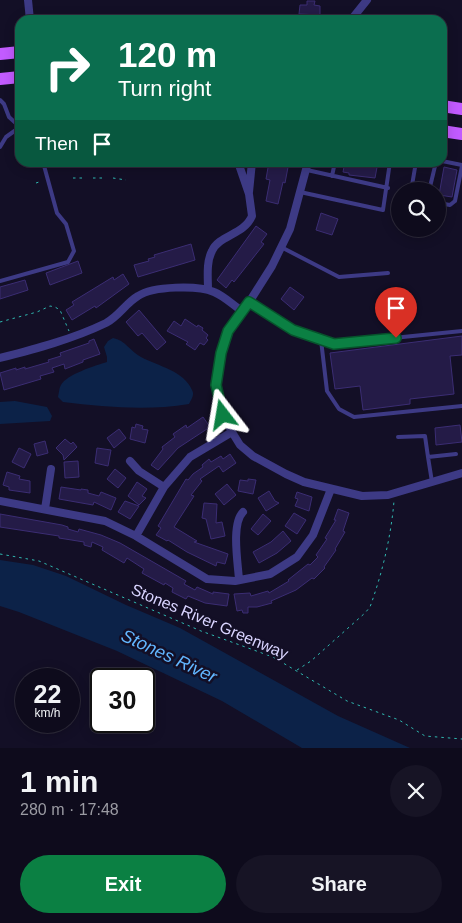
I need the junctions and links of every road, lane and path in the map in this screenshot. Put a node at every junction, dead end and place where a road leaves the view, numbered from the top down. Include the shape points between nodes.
1 (28, 0) edge
2 (367, 0) edge
3 (30, 15) edge
4 (355, 15) edge
5 (15, 52) edge
6 (0, 54) edge
7 (15, 77) edge
8 (0, 79) edge
9 (0, 100) edge
10 (447, 107) edge
11 (462, 109) edge
12 (15, 123) edge
13 (15, 131) edge
14 (447, 132) edge
15 (462, 134) edge
16 (0, 148) edge
17 (447, 162) edge
18 (462, 165) edge
19 (44, 167) edge
20 (240, 167) edge
21 (251, 167) edge
22 (307, 167) edge
23 (310, 167) edge
24 (334, 167) edge
25 (390, 167) edge
26 (415, 167) edge
27 (435, 167) edge
28 (332, 176) junction
29 (73, 178) dead end
30 (85, 178) dead end
31 (93, 178) dead end
32 (106, 178) dead end
33 (113, 178) dead end
34 (126, 180) dead end
35 (42, 181) dead end
36 (412, 182) edge
37 (430, 182) edge
38 (36, 183) dead end
39 (388, 188) junction
40 (300, 192) junction
41 (248, 194) junction
42 (446, 204) edge
43 (281, 248) junction
44 (388, 272) dead end
45 (0, 281) edge
46 (208, 290) junction
47 (249, 302) junction
48 (242, 311) junction
49 (0, 322) edge
50 (462, 331) edge
51 (70, 336) junction
52 (321, 340) junction
53 (0, 358) edge
54 (462, 406) edge
55 (232, 432) junction
56 (398, 437) dead end
57 (456, 454) dead end
58 (428, 457) junction
59 (130, 461) dead end
60 (52, 469) dead end
61 (462, 473) edge
62 (432, 482) junction
63 (164, 487) junction
64 (331, 489) junction
65 (395, 493) junction
66 (0, 501) edge
67 (45, 509) junction
68 (243, 512) dead end
69 (136, 536) junction
70 (0, 554) edge
71 (239, 580) junction
72 (296, 671) junction
73 (462, 739) edge

1 - 3 street
2 - 4 street
5 - 6 main road
7 - 8 main road
9 - 12 lane via 8,117
10 - 11 main road
13 - 16 lane via 6,137
14 - 15 main road
17 - 18 lane
18 - 42 lane via 455,201
19 - 45 lane via 57,213 66,224 74,251 72,257 68,262
20 - 41 street
21 - 41 street
22 - 40 street
23 - 28 lane
24 - 28 lane
25 - 39 lane
26 - 36 lane
27 - 37 lane
28 - 39 lane
29 - 30 path
31 - 32 path
33 - 34 path
35 - 38 path
39 - 40 lane via 383,210
40 - 43 street
41 - 46 street via 253,213 251,219 212,251
43 - 44 lane via 339,276
43 - 47 street
46 - 48 street
46 - 51 street via 180,288 143,293 107,322
47 - 48 street
47 - 52 lane via 293,330
48 - 55 street via 228,331 216,385 223,415
49 - 51 path via 50,306 56,307
50 - 52 lane via 334,344
51 - 53 street
52 - 54 lane via 327,390 339,409 354,417
55 - 63 street via 190,457
55 - 64 street via 240,445 253,456 295,478
56 - 58 lane via 425,436
57 - 58 lane
58 - 62 lane
59 - 63 street
60 - 67 street
61 - 62 street
62 - 65 street
63 - 69 street
64 - 65 street via 362,496
64 - 71 street via 313,535 297,557 270,574
65 - 72 path via 385,553 370,607
66 - 67 street
67 - 69 street via 105,521
68 - 71 street via 236,527
69 - 71 street via 207,579
70 - 72 path, Stones River Greenway via 39,560 201,631 274,657
72 - 73 path, Stones River Greenway via 346,701 399,720 425,736

